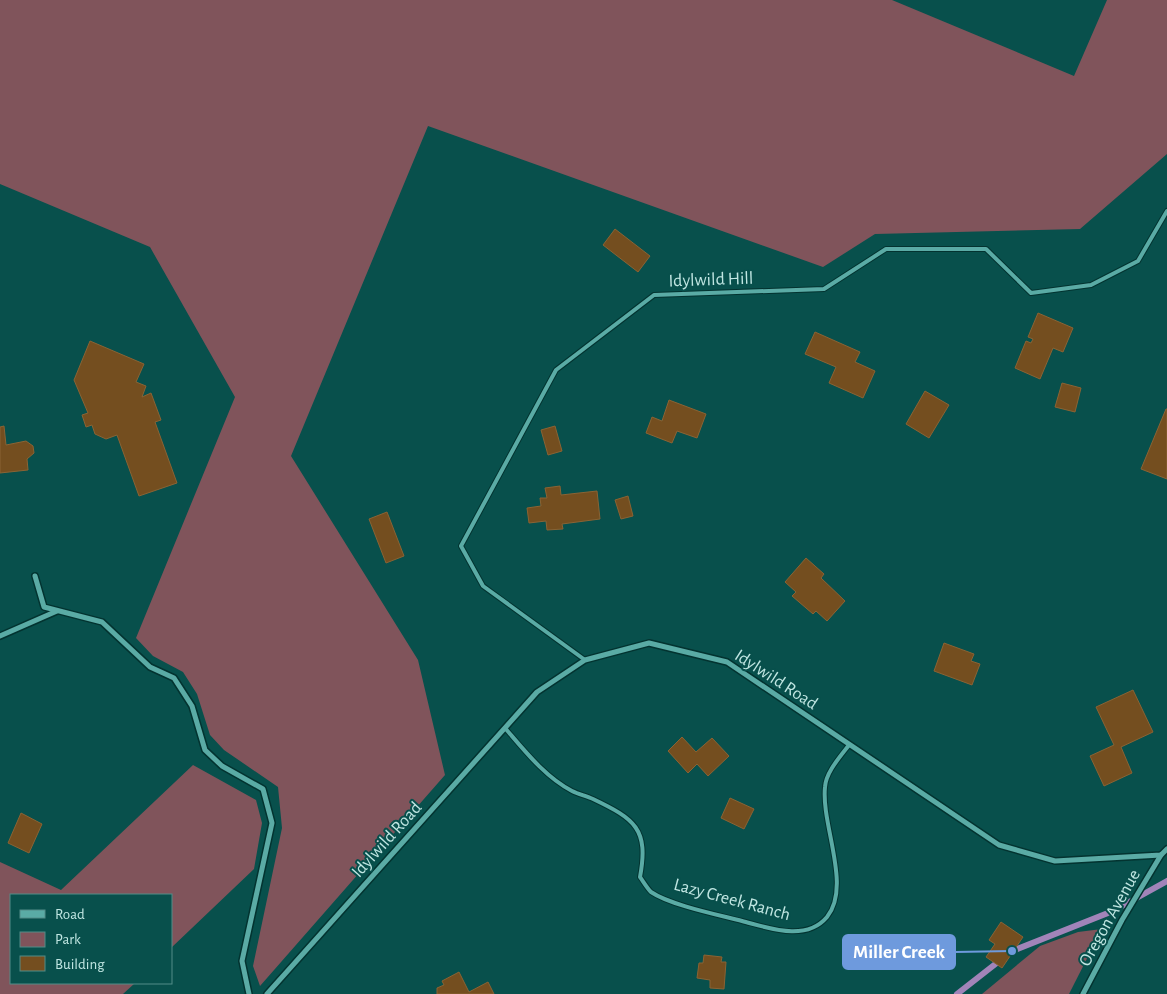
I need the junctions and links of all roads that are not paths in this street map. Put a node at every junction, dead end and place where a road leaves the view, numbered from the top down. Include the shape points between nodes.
1 (1167, 211) edge
2 (36, 576) dead end
3 (58, 610) junction
4 (0, 636) edge
5 (584, 660) junction
6 (505, 728) junction
7 (849, 745) junction
8 (1167, 849) edge
9 (1162, 855) junction
10 (249, 994) edge
11 (266, 994) edge
12 (1083, 994) edge

1 - 5 lane, Idylwild Hill via 1138,261 1092,285 1031,293 986,249 886,249 824,289 654,295 556,370 461,546 482,586
2 - 3 street via 44,607
3 - 4 street
3 - 10 street via 102,622 150,667 174,678 192,706 205,750 222,766 263,789 272,823 242,961
5 - 6 street, Idylwild Road via 537,692
5 - 7 street, Idylwild Road via 649,643 727,662
6 - 7 lane, Lazy Creek Ranch via 556,779 572,791 621,814 640,832 644,855 640,877 651,892 686,906 770,928 799,931 818,927 832,910 837,889 825,818 825,785 834,764
6 - 11 street, Idylwild Road
7 - 9 street, Idylwild Road via 999,845 1055,861
8 - 9 street
9 - 12 street, Oregon Avenue via 1122,920

